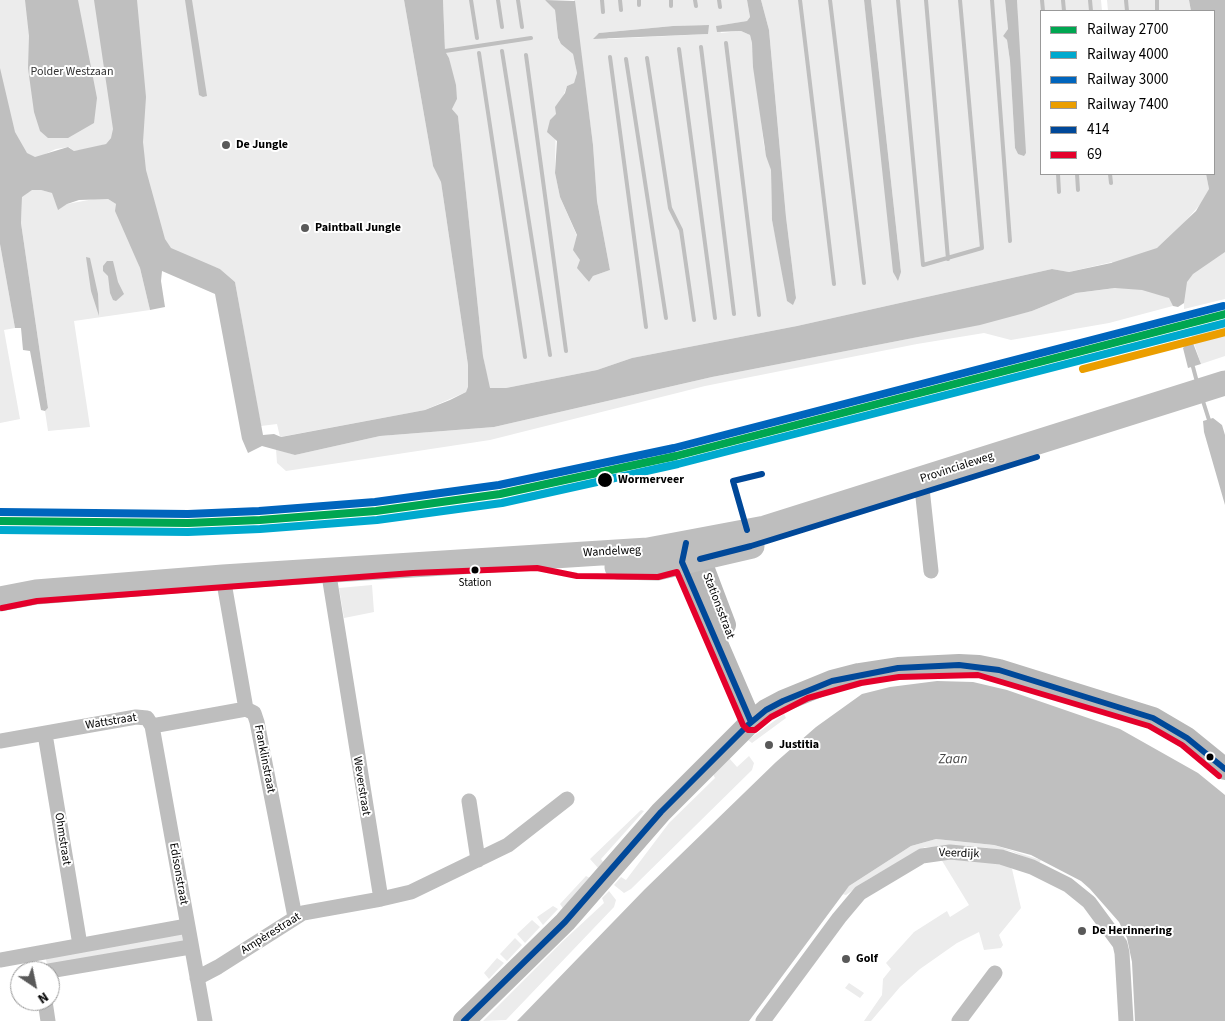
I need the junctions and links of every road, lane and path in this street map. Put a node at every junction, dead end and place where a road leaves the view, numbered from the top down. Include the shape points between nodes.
1 (1210, 394) edge
2 (922, 486) junction
3 (690, 555) junction
4 (328, 569) junction
5 (931, 571) dead end
6 (223, 577) junction
7 (0, 599) edge
8 (246, 709) junction
9 (755, 719) junction
10 (152, 726) junction
11 (45, 734) junction
12 (0, 741) edge
13 (1225, 769) edge
14 (567, 799) dead end
15 (470, 801) dead end
16 (478, 860) junction
17 (381, 899) junction
18 (295, 917) junction
19 (187, 926) junction
20 (80, 945) junction
21 (190, 947) junction
22 (38, 953) junction
23 (0, 960) edge
24 (39, 961) edge
25 (60, 969) edge
26 (995, 973) dead end
27 (197, 978) junction
28 (205, 1021) edge
29 (464, 1021) edge
30 (762, 1021) edge
31 (959, 1021) edge
32 (1126, 1021) edge

1 - 2 main road, Provincialeweg
2 - 3 main road, Provincialeweg via 751,546
2 - 5 street
3 - 4 main road, Wandelweg via 657,568 577,567 538,559
3 - 9 main road, Stationsstraat
4 - 6 main road, Wandelweg
4 - 17 street, Weverstraat
6 - 7 main road, Wandelweg via 36,592
6 - 8 street, Franklinstraat
8 - 10 street, Wattstraat
8 - 18 street, Franklinstraat via 254,713 257,722
9 - 13 main road via 805,690 859,674 898,668 979,666 1153,718 1188,738
9 - 29 main road via 661,812 565,922
10 - 11 street, Wattstraat via 147,718 136,717
10 - 19 street, Edisonstraat
11 - 12 street, Wattstraat
11 - 20 street, Ohmstraat
14 - 16 street via 508,845
15 - 16 street
16 - 17 street via 411,892
17 - 18 street, Ampèrestraat
18 - 27 street, Ampèrestraat
19 - 20 street
19 - 21 street, Edisonstraat
20 - 22 street
21 - 25 street
21 - 27 street, Edisonstraat
22 - 23 street
22 - 24 street
26 - 31 street
27 - 28 street, Edisonstraat
30 - 32 street, Veerdijk via 854,899 910,861 929,853 950,852 1001,857 1032,867 1080,894 1120,944

